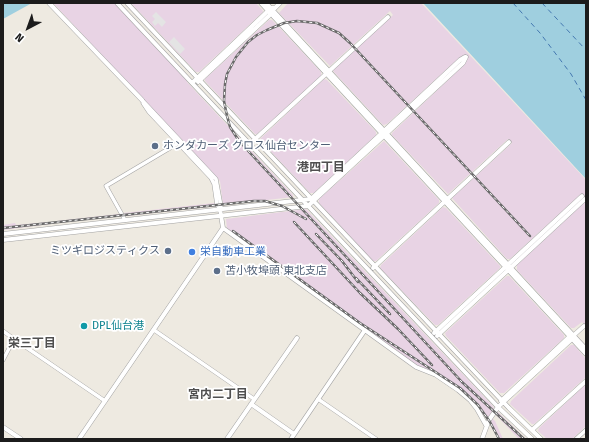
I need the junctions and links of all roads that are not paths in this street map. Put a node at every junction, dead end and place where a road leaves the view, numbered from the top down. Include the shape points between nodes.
1 (49, 3) edge
2 (117, 3) edge
3 (127, 3) edge
4 (261, 3) edge
5 (266, 3) edge
6 (280, 3) edge
7 (272, 11) junction
8 (388, 16) dead end
9 (328, 73) junction
10 (198, 79) junction
11 (193, 84) junction
12 (142, 100) joint
13 (384, 134) junction
14 (255, 140) junction
15 (180, 142) junction
16 (509, 142) dead end
17 (250, 144) junction
18 (584, 197) dead end
19 (312, 200) junction
20 (446, 200) junction
21 (303, 201) junction
22 (308, 206) junction
23 (220, 209) junction
24 (221, 216) junction
25 (125, 220) junction
26 (224, 228) junction
27 (49, 229) junction
28 (3, 234) edge
29 (49, 235) junction
30 (3, 240) edge
31 (375, 267) junction
32 (508, 267) junction
33 (370, 271) junction
34 (584, 326) dead end
35 (154, 330) junction
36 (365, 330) junction
37 (3, 331) edge
38 (437, 333) junction
39 (432, 337) junction
40 (572, 337) junction
41 (297, 338) dead end
42 (14, 339) junction
43 (586, 349) edge
44 (586, 354) edge
45 (3, 360) edge
46 (586, 381) edge
47 (254, 399) junction
48 (318, 399) junction
49 (105, 401) junction
50 (502, 401) junction
51 (251, 404) junction
52 (498, 407) junction
53 (486, 425) junction
54 (3, 427) edge
55 (532, 430) junction
56 (586, 430) edge
57 (294, 434) junction
58 (20, 439) edge
59 (79, 439) edge
60 (226, 439) edge
61 (290, 439) edge
62 (376, 439) edge
63 (482, 439) edge
64 (532, 439) edge
65 (541, 439) edge
66 (576, 439) edge

1 - 12 street
2 - 11 street
3 - 10 street
4 - 7 street
5 - 7 street
6 - 7 street
7 - 9 street
7 - 10 street
8 - 9 street
9 - 13 street
9 - 14 street
10 - 11 street
10 - 14 street
11 - 17 street
12 - 15 street via 149,112
13 - 13 street via 460,60 466,57 463,63
13 - 19 street
13 - 20 street
14 - 17 street
14 - 19 street
15 - 23 street via 213,181
15 - 25 street via 106,186
16 - 20 street
17 - 21 street
18 - 32 street
19 - 21 street
19 - 22 street
19 - 31 street
20 - 31 street
20 - 32 street
21 - 22 street
21 - 23 street
22 - 24 street
22 - 33 street
23 - 24 street
23 - 25 street
24 - 26 street
24 - 29 street
25 - 27 street
26 - 35 street
26 - 36 street
27 - 28 street
27 - 29 street
29 - 30 street
31 - 33 street
31 - 38 street
32 - 38 street
32 - 40 street
33 - 39 street
34 - 40 street
35 - 47 street
35 - 49 street
36 - 48 street
36 - 53 street via 416,366 436,375 463,394 477,409
37 - 42 street
38 - 39 street
38 - 50 street
39 - 52 street
40 - 43 street
40 - 44 street
40 - 50 street
41 - 47 street
42 - 45 street
42 - 49 street
46 - 55 street
47 - 51 street
48 - 57 street
48 - 62 street
49 - 59 street
50 - 52 street
50 - 55 street
51 - 57 street
51 - 60 street
52 - 53 street
52 - 64 street
53 - 63 street
54 - 58 street
55 - 65 street
56 - 66 street
57 - 61 street

